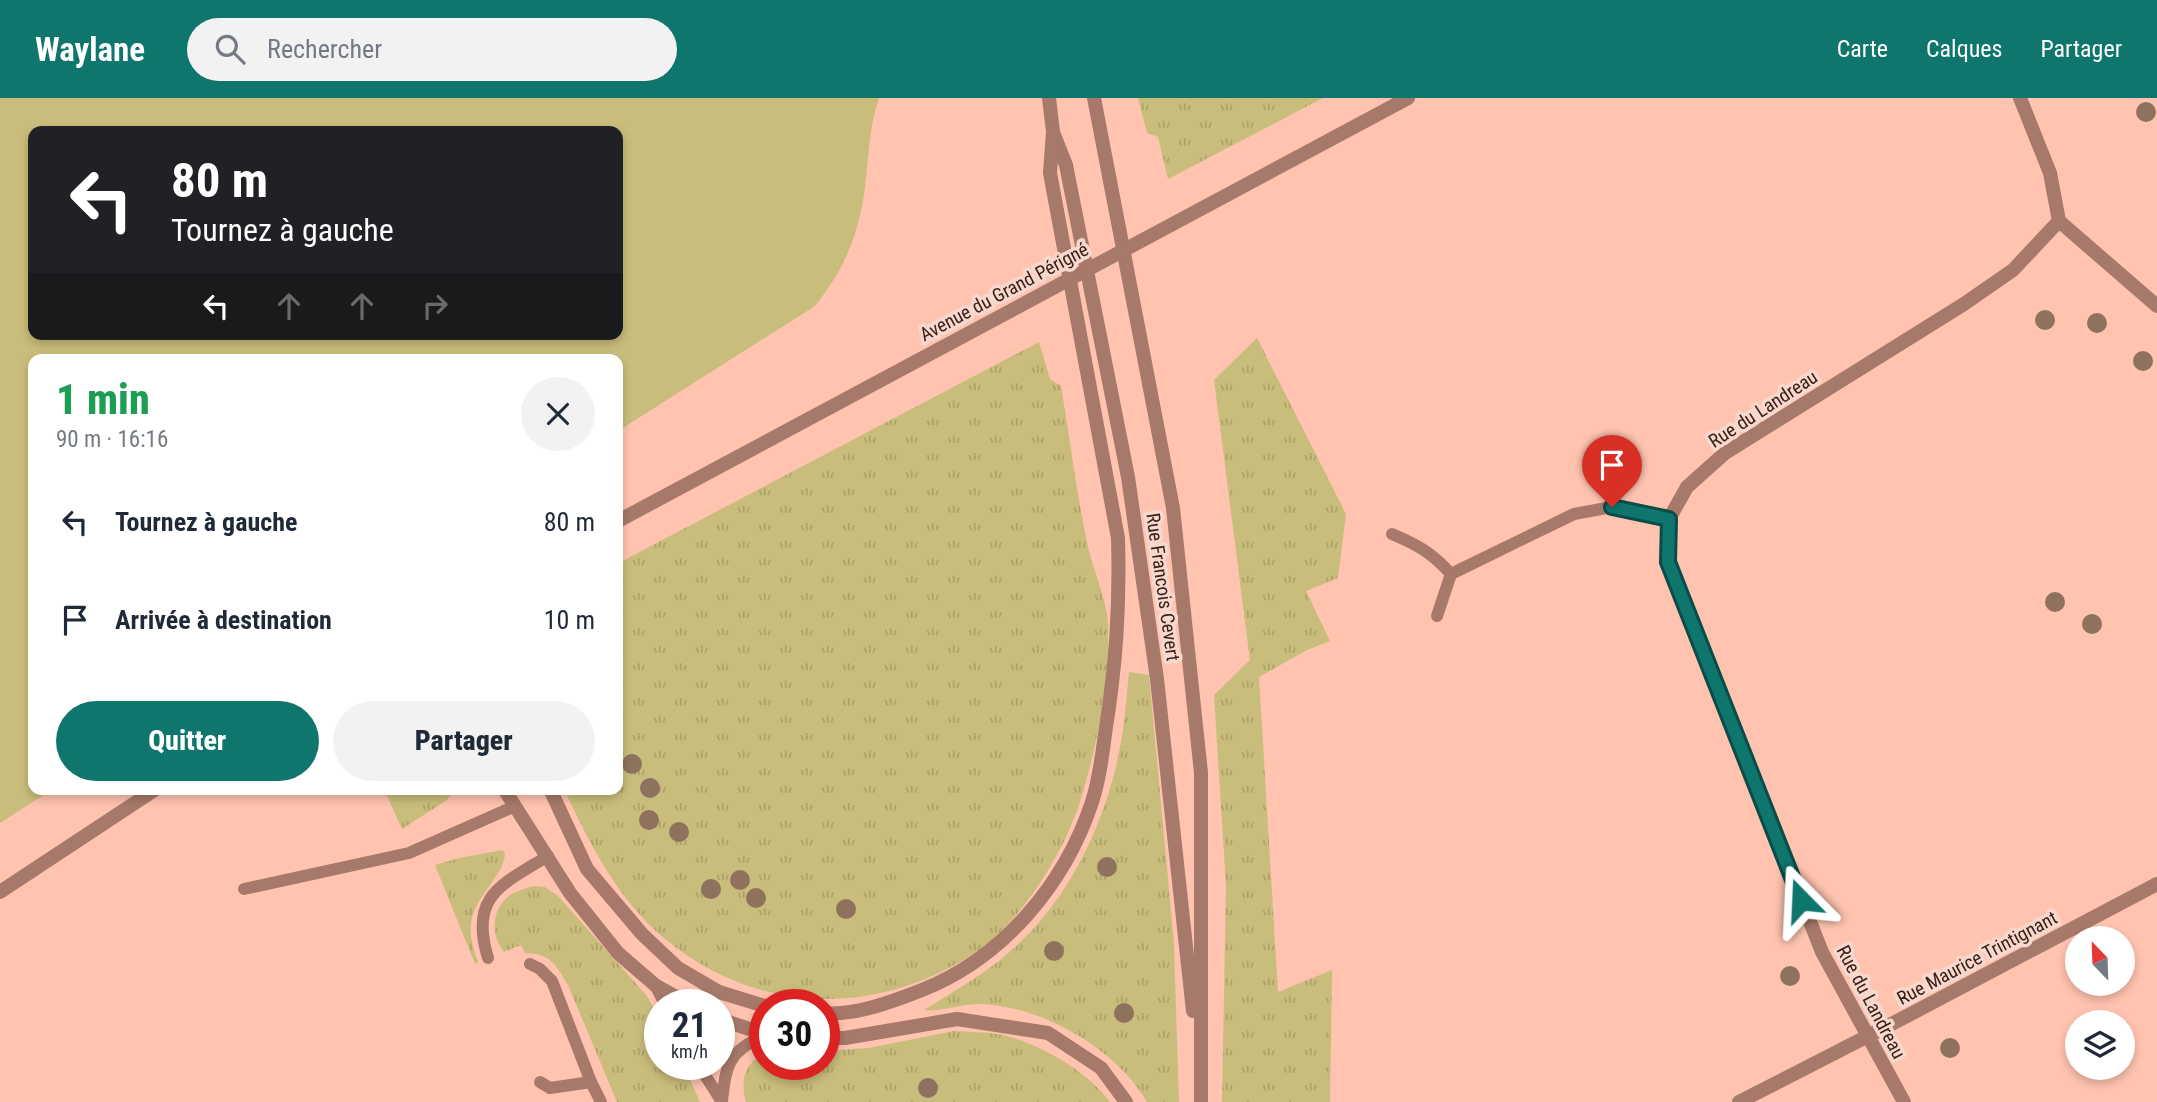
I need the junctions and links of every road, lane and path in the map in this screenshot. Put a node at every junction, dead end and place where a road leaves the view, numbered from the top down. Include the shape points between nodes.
1 (1049, 98) edge
2 (1094, 98) edge
3 (1408, 98) edge
4 (2020, 98) edge
5 (1053, 132) junction
6 (2059, 221) junction
7 (2157, 306) edge
8 (623, 518) edge
9 (1669, 519) junction
10 (1392, 534) dead end
11 (1451, 574) junction
12 (1437, 616) dead end
13 (147, 795) edge
14 (508, 795) edge
15 (553, 795) edge
16 (515, 806) junction
17 (548, 856) junction
18 (2157, 884) edge
19 (244, 889) dead end
20 (0, 892) edge
21 (488, 958) dead end
22 (530, 964) dead end
23 (655, 985) junction
24 (657, 989) edge
25 (662, 989) edge
26 (749, 1001) edge
27 (840, 1013) edge
28 (1867, 1036) junction
29 (840, 1038) edge
30 (749, 1043) edge
31 (708, 1080) edge
32 (540, 1082) dead end
33 (592, 1083) junction
34 (1201, 1095) edge
35 (601, 1102) edge
36 (722, 1102) edge
37 (1126, 1102) edge
38 (1739, 1102) edge
39 (1904, 1102) edge

1 - 5 street, Rue Francois Cevert
2 - 34 street, Rue Francois Cevert via 1173,508 1201,773
3 - 8 street, Avenue du Grand Périgné
4 - 6 street via 2050,173
5 - 27 street via 1053,188 1118,538 1115,672 1092,801 1073,849 1045,894 986,954 949,980 891,1002
5 - 34 street, Rue Francois Cevert via 1066,165 1128,477 1157,679
6 - 7 street
6 - 9 street, Rue du Landreau via 2013,270 1973,298 1724,453 1687,487
9 - 11 lane via 1612,507 1574,514
9 - 28 street, Rue du Landreau via 1668,562 1822,952
10 - 11 lane via 1436,557
11 - 12 lane
13 - 20 street
14 - 16 street
15 - 26 street via 587,869 642,934 678,968 719,992
16 - 17 street
16 - 19 lane via 409,853
17 - 21 lane via 499,888 489,900 482,925
17 - 23 street via 570,893 618,953
18 - 28 street, Rue Maurice Trintignant
22 - 33 lane via 552,981
23 - 24 lane
23 - 25 street
28 - 38 street, Rue Maurice Trintignant
28 - 39 street, Rue du Landreau
29 - 37 street via 957,1019 1048,1033 1101,1068
30 - 36 lane via 725,1073
31 - 36 lane
32 - 33 lane via 550,1088
33 - 35 lane

